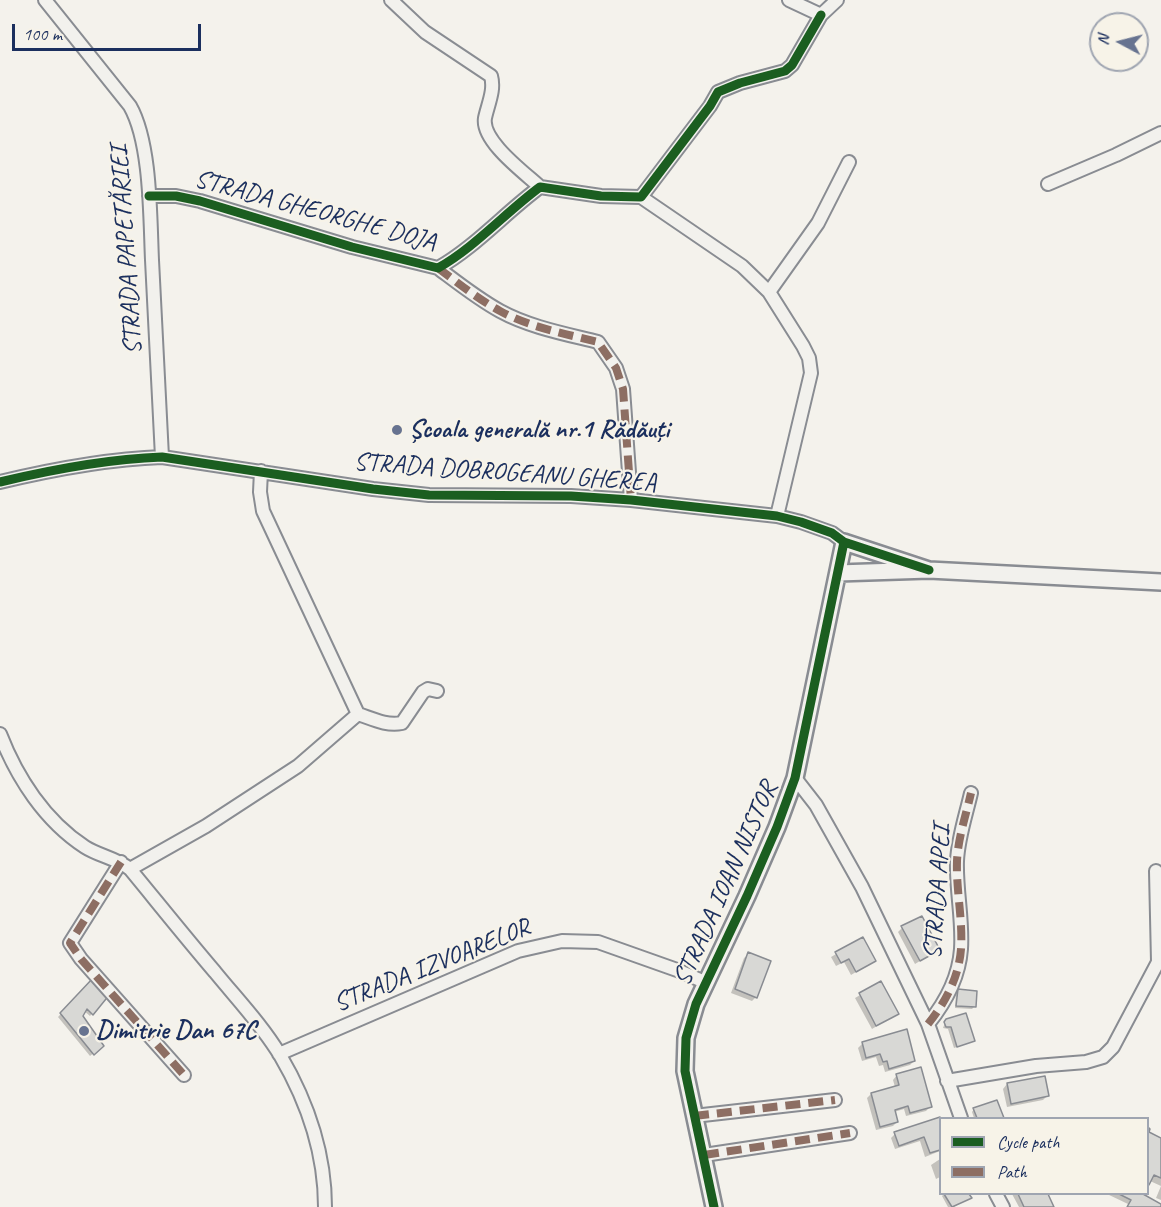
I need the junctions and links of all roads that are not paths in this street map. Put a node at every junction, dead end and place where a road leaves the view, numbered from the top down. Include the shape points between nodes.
1 (45, 0) edge
2 (391, 0) edge
3 (789, 0) edge
4 (837, 0) edge
5 (821, 15) junction
6 (1161, 133) edge
7 (849, 162) dead end
8 (1048, 184) dead end
9 (540, 187) junction
10 (149, 196) junction
11 (641, 197) junction
12 (438, 268) junction
13 (769, 292) junction
14 (162, 457) junction
15 (261, 471) junction
16 (0, 482) edge
17 (631, 500) junction
18 (777, 516) junction
19 (844, 542) junction
20 (929, 570) junction
21 (838, 573) junction
22 (1161, 582) edge
23 (437, 691) dead end
24 (358, 714) junction
25 (0, 734) edge
26 (3, 756) edge
27 (795, 778) junction
28 (971, 793) dead end
29 (125, 865) junction
30 (1156, 871) dead end
31 (1159, 962) edge
32 (707, 983) junction
33 (928, 1024) junction
34 (279, 1054) junction
35 (184, 1075) dead end
36 (947, 1081) junction
37 (835, 1100) dead end
38 (694, 1116) junction
39 (961, 1117) edge
40 (850, 1133) dead end
41 (704, 1155) junction
42 (325, 1207) edge
43 (714, 1207) edge

1 - 10 street, STRADA PAPETĂRIEI via 137,118
2 - 9 street via 425,32 490,76 493,84 484,122 486,131 496,146
3 - 5 street
4 - 5 street
5 - 11 street via 785,71 718,93
6 - 8 street
7 - 13 street via 818,223
9 - 11 street
9 - 12 street, STRADA GHEORGHE DOJA via 456,258
10 - 12 street, STRADA GHEORGHE DOJA via 200,201 352,247
10 - 14 street, STRADA PAPETĂRIEI
11 - 13 street via 742,266
12 - 17 street via 500,311 598,342 616,368 623,389
13 - 18 street via 803,346 811,373
14 - 15 street, STRADA DOBROGEANU GHEREA
14 - 16 street, STRADA DOBROGEANU GHEREA via 90,463
15 - 17 street, STRADA DOBROGEANU GHEREA via 429,495
15 - 24 street via 263,511
17 - 18 street, STRADA DOBROGEANU GHEREA
18 - 19 street, STRADA DOBROGEANU GHEREA via 832,533
19 - 20 street, STRADA DOBROGEANU GHEREA
19 - 21 street, STRADA IOAN NISTOR
20 - 21 street, STRADA DOBROGEANU GHEREA
20 - 22 street, STRADA DOBROGEANU GHEREA
21 - 27 street, STRADA IOAN NISTOR
23 - 24 street via 423,692 402,723 380,722
24 - 29 street via 298,766 206,826
25 - 26 street
26 - 29 street via 57,824 87,848
27 - 32 street, STRADA IOAN NISTOR
27 - 33 street via 816,805 846,858
28 - 33 street, STRADA APEI via 957,861 961,950 952,987
29 - 34 street via 248,1011
29 - 35 street via 70,943
30 - 31 street
31 - 36 street via 1113,1047 1103,1057
32 - 34 street, STRADA IZVOARELOR via 598,942 554,943 518,951
32 - 38 street, STRADA IOAN NISTOR via 686,1038 685,1071
33 - 36 street
34 - 42 street via 306,1106 315,1133
36 - 39 street
37 - 38 street
38 - 41 street, STRADA IOAN NISTOR
40 - 41 street
41 - 43 street, STRADA IOAN NISTOR

